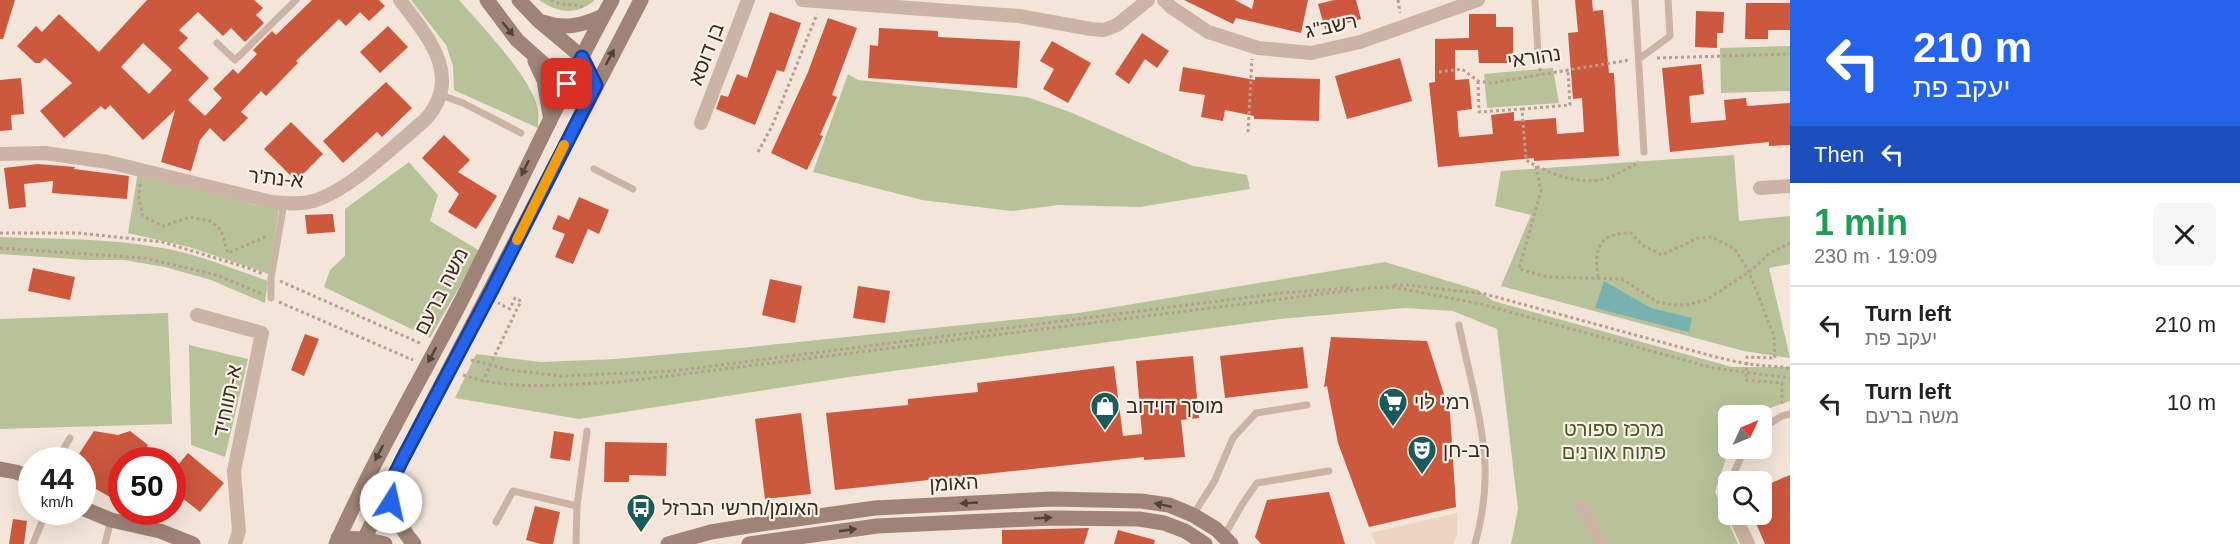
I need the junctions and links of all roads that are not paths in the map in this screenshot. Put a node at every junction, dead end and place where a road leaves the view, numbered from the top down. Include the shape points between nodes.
1 (296, 0) edge
2 (400, 0) edge
3 (488, 0) edge
4 (519, 0) edge
5 (612, 0) edge
6 (641, 0) edge
7 (748, 0) edge
8 (802, 0) edge
9 (1148, 0) edge
10 (1164, 0) edge
11 (1478, 0) edge
12 (1535, 0) edge
13 (1635, 0) edge
14 (1668, 0) edge
15 (599, 10) junction
16 (539, 21) junction
17 (217, 43) dead end
18 (1538, 54) dead end
19 (532, 56) junction
20 (582, 57) junction
21 (1639, 59) junction
22 (567, 84) junction
23 (596, 85) junction
24 (441, 95) junction
25 (550, 116) junction
26 (701, 123) dead end
27 (521, 133) dead end
28 (1644, 152) road end
29 (0, 154) edge
30 (594, 169) dead end
31 (1790, 186) edge
32 (1760, 188) dead end
33 (633, 189) dead end
34 (284, 203) junction
35 (271, 298) road end
36 (197, 315) dead end
37 (1459, 324) dead end
38 (1307, 405) dead end
39 (1790, 414) edge
40 (1772, 422) edge
41 (587, 431) dead end
42 (70, 438) dead end
43 (65, 447) edge
44 (0, 469) edge
45 (1329, 471) dead end
46 (18, 473) edge
47 (389, 486) junction
48 (577, 506) junction
49 (1582, 506) dead end
50 (1193, 515) junction
51 (495, 522) dead end
52 (41, 525) edge
53 (110, 525) edge
54 (133, 525) edge
55 (754, 525) junction
56 (1739, 525) edge
57 (363, 541) edge
58 (1227, 541) edge
59 (340, 542) edge
60 (756, 543) edge
61 (33, 544) edge
62 (105, 544) edge
63 (193, 544) edge
64 (235, 544) edge
65 (385, 544) edge
66 (414, 544) edge
67 (576, 544) edge
68 (670, 544) edge
69 (1205, 544) edge
70 (1475, 544) edge
71 (1601, 544) edge
72 (1748, 544) edge

1 - 17 lane via 235,60
2 - 24 street via 439,58
3 -> 19 main road
4 - 16 main road
5 - 15 main road, משה ברעם
23 -> 6 main road
7 - 26 street, בן דוסא
8 - 9 street via 1019,16 1104,30 1117,25
10 - 11 street, רשב"ג via 1208,32 1258,48 1311,53 1360,42
12 - 18 lane, נהוראי
13 - 21 lane
14 - 21 lane via 1670,36
15 - 16 main road via 580,25 570,27
15 - 20 main road, משה ברעם
16 - 20 main road
19 - 22 main road
19 - 25 main road via 544,80
20 - 22 main road, משה ברעם
20 - 23 main road
21 - 28 lane
22 - 23 main road
22 - 25 main road, משה ברעם
23 - 47 main road
24 - 27 lane
24 - 34 street, א-נת'ר via 425,120 346,185 311,202
25 -> 59 main road, משה ברעם via 457,309 380,451
29 - 34 street, א-נת'ר via 45,153 140,169
30 - 33 lane
31 - 32 street
34 - 35 lane
36 - 64 street, א-תווחיד via 262,333 234,471 239,531
37 - 70 lane via 1485,467 1483,506
38 - 50 lane via 1256,413 1233,438 1214,482
39 - 40 lane
41 - 48 lane
42 - 43 lane
44 - 46 main road
45 - 58 lane via 1257,483 1243,503
47 - 57 main road
47 - 66 main road via 395,516
48 - 51 lane via 513,491
48 - 67 lane
49 - 71 street
50 -> 55 main road, האומן via 1169,505 1141,501 1052,499 875,508
50 - 58 main road, האומן
52 - 61 lane
53 - 62 lane
54 - 63 main road
55 - 60 main road
55 - 68 main road, האומן
56 - 72 street
57 - 59 main road
57 - 65 main road
60 -> 69 main road, האומן via 877,526 1099,518 1164,523

